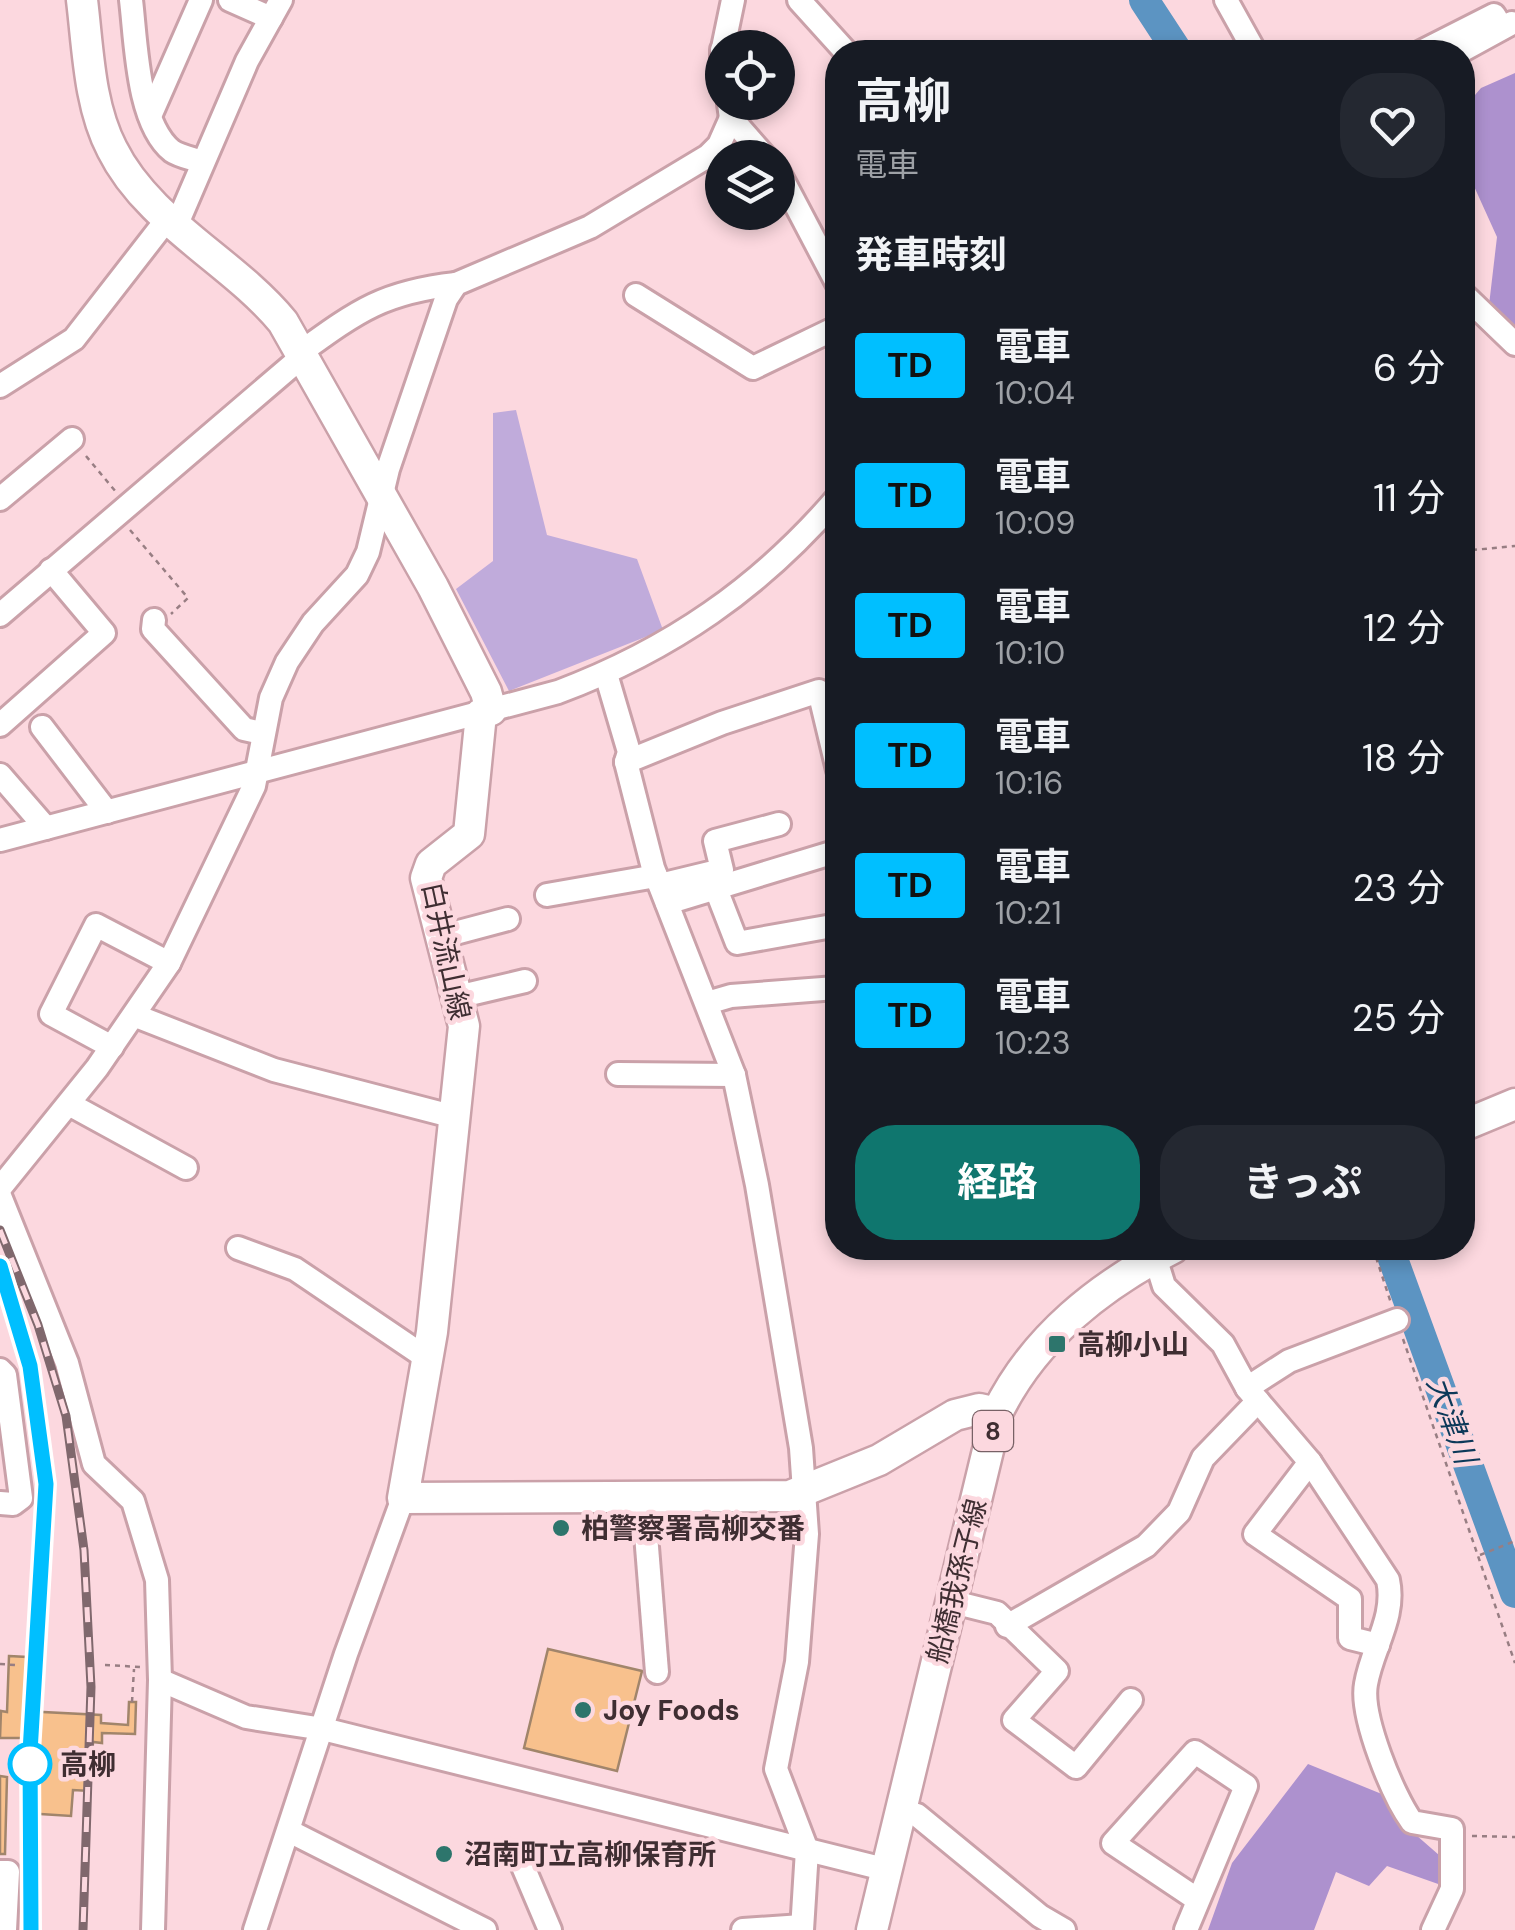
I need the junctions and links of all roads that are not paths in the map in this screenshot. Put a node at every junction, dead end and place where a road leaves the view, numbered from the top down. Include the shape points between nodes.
1 (82, 0) edge
2 (131, 0) edge
3 (202, 0) edge
4 (230, 0) edge
5 (732, 0) edge
6 (799, 0) edge
7 (1226, 0) edge
8 (276, 9) edge
9 (1508, 24) edge
10 (726, 30) edge
11 (835, 40) edge
12 (1248, 40) edge
13 (1445, 40) edge
14 (1475, 43) edge
15 (150, 116) junction
16 (705, 158) edge
17 (202, 162) junction
18 (795, 197) edge
19 (172, 221) junction
20 (825, 258) edge
21 (456, 284) junction
22 (636, 294) dead end
23 (1475, 306) edge
24 (825, 334) edge
25 (1515, 344) edge
26 (302, 353) junction
27 (0, 386) edge
28 (72, 439) road end
29 (382, 497) junction
30 (0, 499) edge
31 (825, 511) edge
32 (51, 570) junction
33 (0, 614) edge
34 (154, 625) road end
35 (606, 674) junction
36 (486, 712) junction
37 (825, 716) edge
38 (0, 725) edge
39 (42, 727) dead end
40 (262, 734) junction
41 (626, 762) junction
42 (258, 772) junction
43 (0, 775) edge
44 (107, 812) junction
45 (779, 824) dead end
46 (46, 828) junction
47 (0, 840) edge
48 (825, 854) edge
49 (661, 888) junction
50 (716, 889) junction
51 (548, 895) dead end
52 (508, 919) dead end
53 (825, 927) edge
54 (440, 937) junction
55 (169, 962) junction
56 (525, 982) dead end
57 (825, 989) edge
58 (457, 997) junction
59 (708, 1003) junction
60 (136, 1016) junction
61 (112, 1048) junction
62 (618, 1074) dead end
63 (734, 1075) junction
64 (69, 1104) junction
65 (1515, 1104) edge
66 (455, 1117) junction
67 (1475, 1121) edge
68 (186, 1168) dead end
69 (0, 1188) edge
70 (0, 1196) edge
71 (238, 1248) dead end
72 (1151, 1260) edge
73 (1164, 1260) edge
74 (1396, 1320) road end
75 (428, 1359) junction
76 (0, 1370) edge
77 (1253, 1394) junction
78 (997, 1413) junction
79 (1310, 1462) junction
80 (807, 1492) junction
81 (643, 1497) junction
82 (403, 1498) junction
83 (0, 1504) edge
84 (953, 1602) junction
85 (1007, 1626) junction
86 (1378, 1644) junction
87 (151, 1672) junction
88 (657, 1672) dead end
89 (1131, 1700) dead end
90 (323, 1729) junction
91 (900, 1810) junction
92 (289, 1831) junction
93 (807, 1850) junction
94 (519, 1858) dead end
95 (884, 1869) junction
96 (0, 1872) edge
97 (1198, 1900) junction
98 (802, 1928) edge
99 (6, 1930) edge
100 (153, 1930) edge
101 (255, 1930) edge
102 (486, 1930) edge
103 (550, 1930) edge
104 (743, 1930) edge
105 (872, 1930) edge
106 (1064, 1930) edge
107 (1186, 1930) edge
108 (1433, 1930) edge

1 - 19 main road, 白井流山線 via 95,98 112,150
2 - 15 street
3 - 15 street
4 - 8 street
5 - 10 street
6 - 11 street
7 - 12 street
8 - 17 street
9 - 13 street via 1494,15
9 - 14 street
15 - 17 street via 172,151
16 - 21 street via 590,227
17 - 19 street
18 - 20 street
19 - 26 main road, 白井流山線 via 258,291
19 - 27 street via 74,339
21 - 26 street via 396,292
21 - 29 street via 436,321
22 - 24 street via 753,368
23 - 25 street
26 - 29 main road, 白井流山線
26 - 32 street
28 - 30 street
29 - 36 main road, 白井流山線 via 486,692
29 - 40 street via 357,575 286,662
31 - 35 street via 730,602
32 - 33 street
32 - 38 street via 104,633
34 - 40 street via 244,729
35 - 36 street
35 - 41 street via 629,752
36 - 42 street
36 - 54 main road, 白井流山線 via 469,834 430,864 426,878
37 - 41 street via 819,691
39 - 44 street
40 - 42 street
41 - 49 street
42 - 44 street
42 - 55 street
43 - 46 street
44 - 46 street
45 - 49 street via 716,841 722,870
46 - 47 street
48 - 50 street
49 - 50 street
49 - 51 street
49 - 59 street
50 - 53 street via 738,943
52 - 54 street
54 - 58 main road, 白井流山線
55 - 60 street
55 - 61 street via 96,925 50,1014
56 - 58 street
57 - 59 street
58 - 66 main road, 白井流山線 via 464,1026
59 - 63 street
60 - 61 street
60 - 66 street via 274,1070
61 - 64 street
62 - 63 street
63 - 80 street
64 - 68 street
64 - 69 street
65 - 67 main road
66 - 75 main road, 白井流山線
70 - 87 street via 67,1363 94,1464 133,1501 157,1580
71 - 75 street via 295,1269
72 - 78 main road, 船橋我孫子線 / 8 via 1090,1298 1049,1336
73 - 77 street via 1164,1286 1210,1326
74 - 77 street via 1289,1361
75 - 82 main road, 白井流山線
76 - 83 street via 6,1375 21,1498
77 - 79 street
77 - 85 street via 1203,1458 1178,1512 1146,1546
78 - 80 main road via 954,1414 879,1460
78 - 84 main road, 船橋我孫子線 / 8
79 - 86 street via 1388,1580 1392,1600
79 - 86 street via 1255,1534 1350,1599 1350,1638
80 - 81 main road
80 - 93 street via 798,1662 776,1769
81 - 82 main road
81 - 88 street
82 - 90 street
84 - 85 street via 996,1612
84 - 91 main road, 船橋我孫子線 / 8
85 - 89 street via 1057,1671 1014,1720 1076,1767
86 - 108 street via 1365,1686 1367,1725 1412,1822 1452,1829 1452,1889
87 - 90 street via 246,1716
87 - 100 street
90 - 92 street
90 - 93 street
91 - 95 main road, 船橋我孫子線 / 8
91 - 106 street via 918,1815
92 - 101 street
92 - 102 street
93 - 95 street
93 - 98 street
94 - 103 street
95 - 105 main road, 船橋我孫子線 / 8
96 - 99 street via 8,1872
97 - 97 street via 1246,1786 1195,1752 1113,1843
97 - 107 street
98 - 104 street

